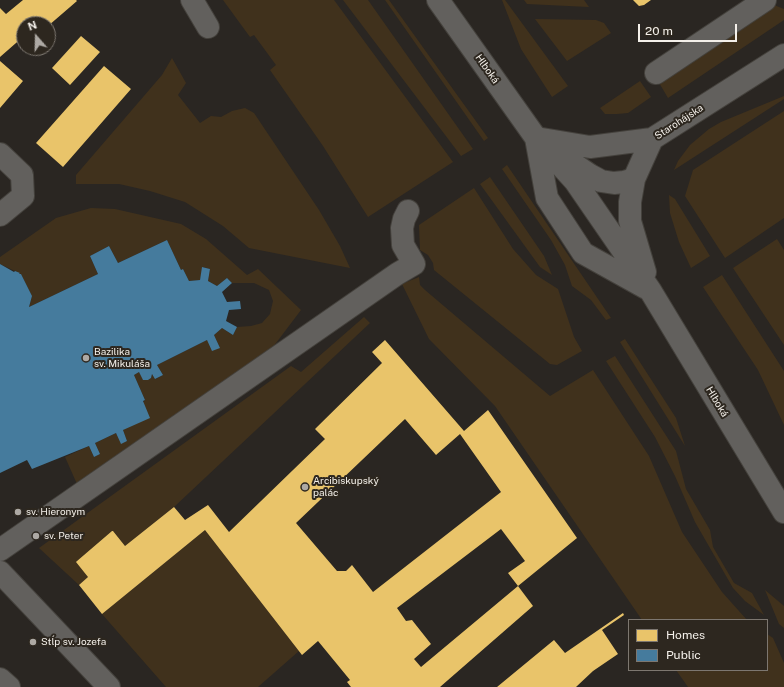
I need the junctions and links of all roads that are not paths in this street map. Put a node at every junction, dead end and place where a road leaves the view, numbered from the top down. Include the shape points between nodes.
1 (192, 0) edge
2 (438, 0) edge
3 (766, 0) edge
4 (208, 27) dead end
5 (784, 55) edge
6 (656, 73) dead end
7 (536, 138) junction
8 (652, 139) junction
9 (0, 154) edge
10 (634, 179) junction
11 (408, 211) dead end
12 (0, 215) edge
13 (650, 290) junction
14 (784, 512) edge
15 (0, 550) edge
16 (0, 572) edge
17 (0, 678) edge
18 (9, 687) edge
19 (109, 687) edge

1 - 4 street
2 - 7 street, Hlboká
3 - 6 street
5 - 8 street, Starohájska
7 - 8 street, Starohájska via 590,147
7 - 10 street, Hlboká via 601,181 614,183
7 - 13 street, Hlboká via 575,181
7 - 13 street, Hlboká via 547,198 583,252
8 - 10 street, Hlboká
9 - 12 street via 22,175 23,196
10 - 13 street, Hlboká via 630,221
11 - 15 street via 402,228 403,244 414,264
13 - 14 street, Hlboká
16 - 19 street
17 - 18 street

